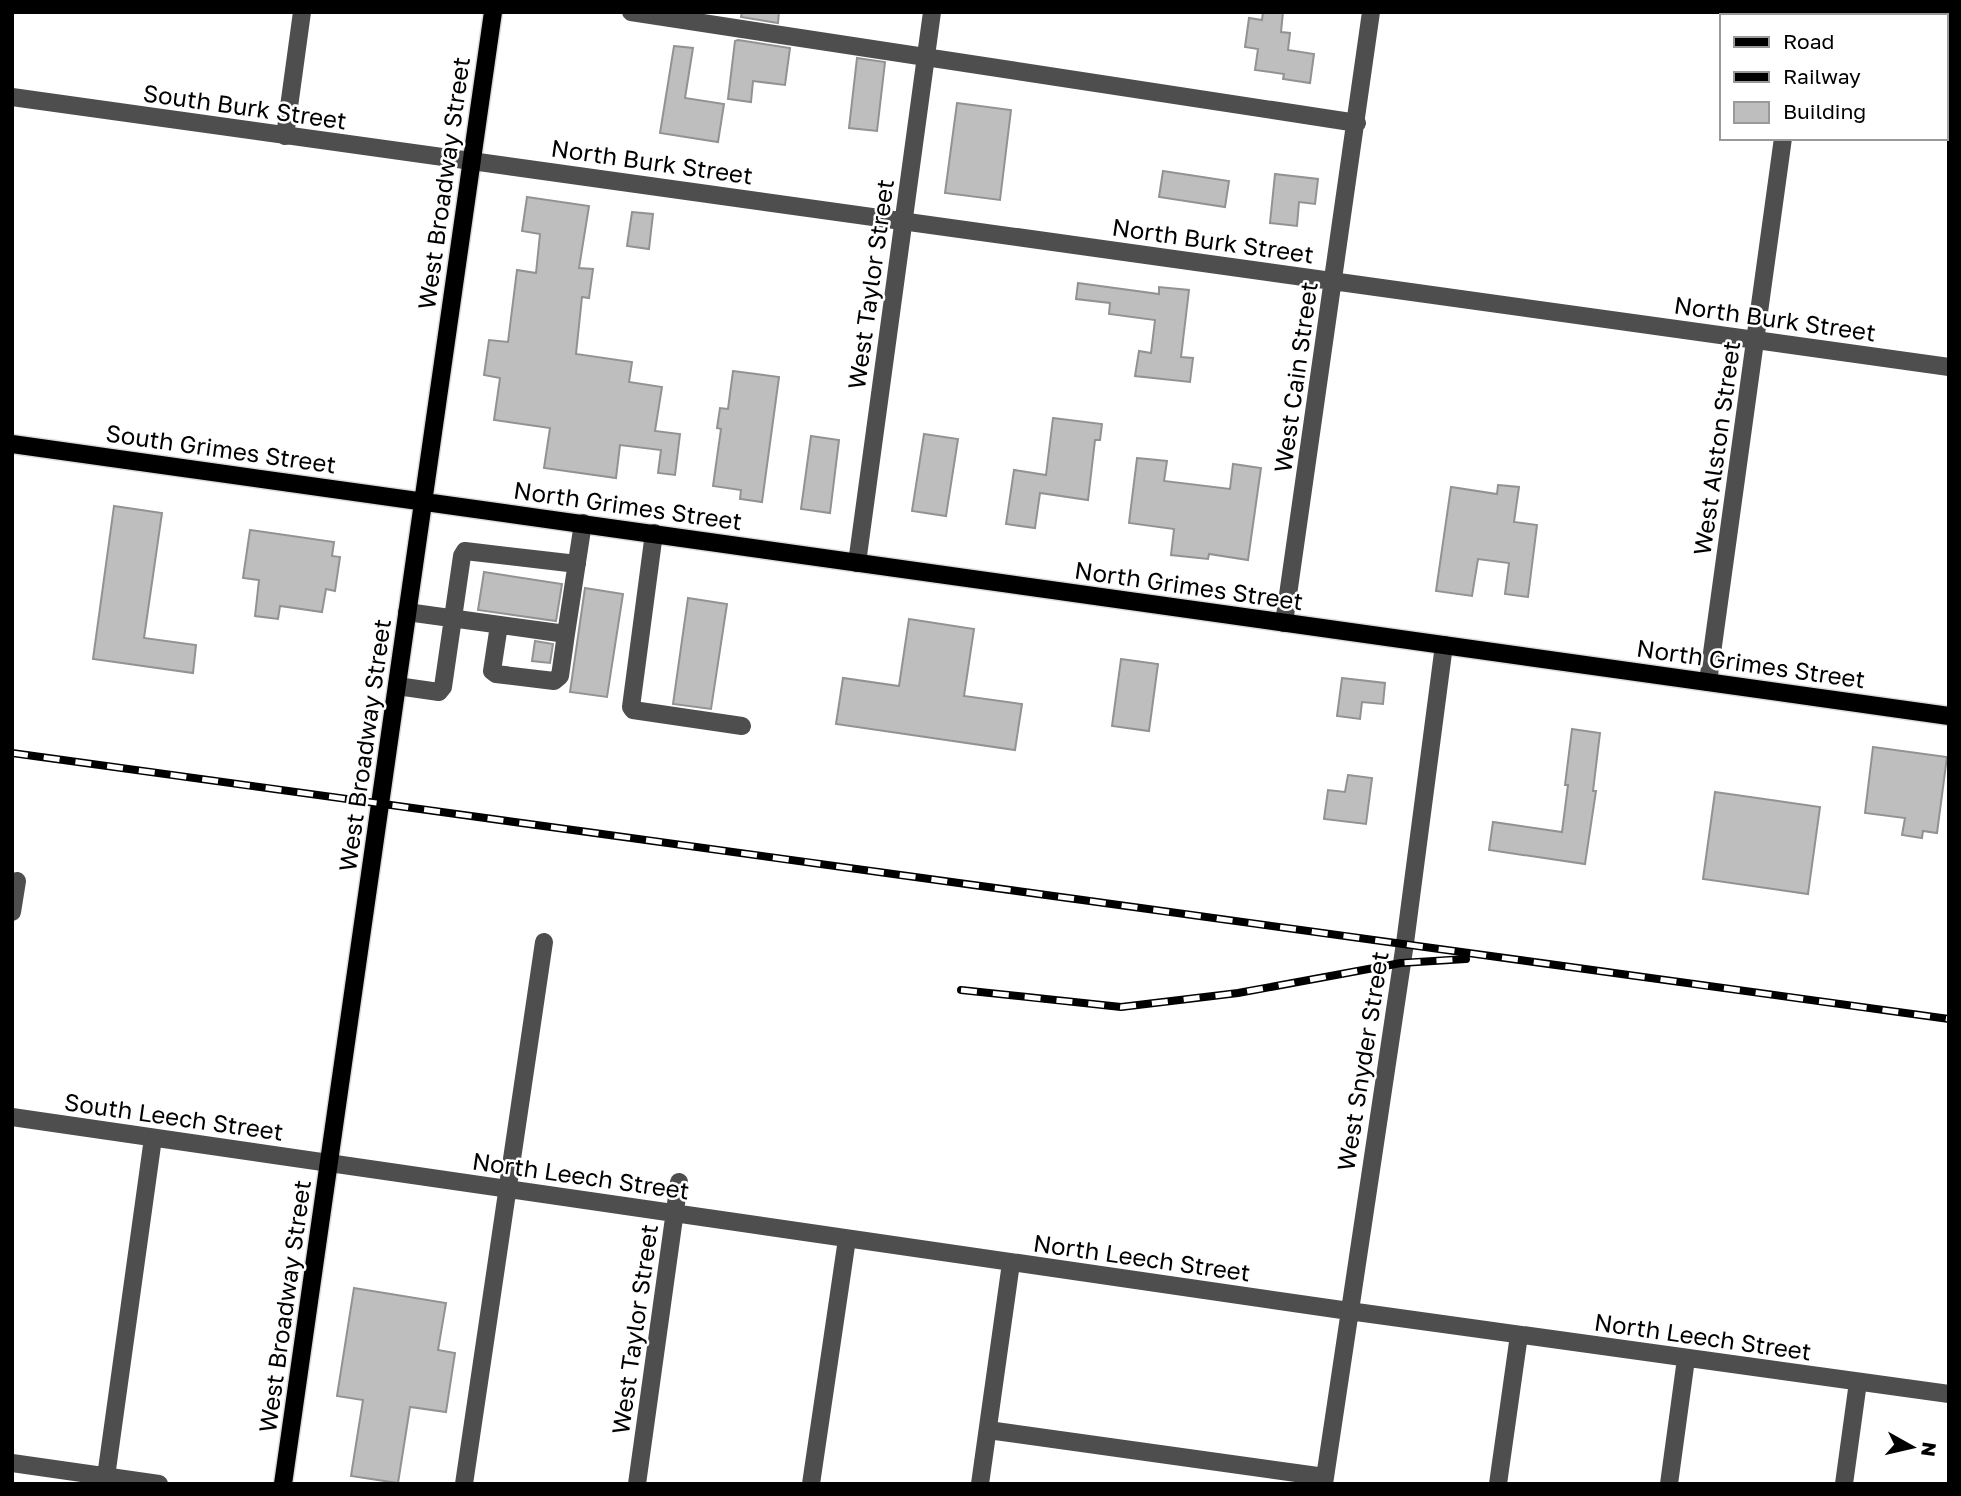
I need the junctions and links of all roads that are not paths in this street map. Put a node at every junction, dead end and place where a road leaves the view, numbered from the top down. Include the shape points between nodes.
1 (302, 12) edge
2 (493, 12) edge
3 (631, 12) edge
4 (932, 12) edge
5 (1371, 12) edge
6 (926, 57) junction
7 (12, 97) edge
8 (1357, 123) junction
9 (285, 136) junction
10 (1783, 140) edge
11 (471, 162) junction
12 (904, 221) junction
13 (1334, 282) junction
14 (1755, 341) junction
15 (1949, 367) edge
16 (12, 444) edge
17 (423, 500) junction
18 (583, 523) junction
19 (654, 533) junction
20 (857, 563) junction
21 (577, 564) junction
22 (407, 612) junction
23 (452, 618) junction
24 (1284, 623) junction
25 (499, 625) junction
26 (566, 634) junction
27 (1444, 645) junction
28 (1708, 682) junction
29 (397, 686) junction
30 (1949, 716) edge
31 (742, 726) dead end
32 (17, 881) dead end
33 (12, 912) edge
34 (544, 942) dead end
35 (12, 1117) edge
36 (153, 1138) junction
37 (329, 1163) junction
38 (679, 1182) dead end
39 (508, 1189) junction
40 (676, 1213) junction
41 (848, 1238) junction
42 (1011, 1263) junction
43 (1349, 1311) junction
44 (1519, 1335) junction
45 (1686, 1359) junction
46 (1858, 1382) junction
47 (1949, 1394) edge
48 (988, 1430) junction
49 (12, 1462) edge
50 (105, 1480) edge
51 (1324, 1480) edge
52 (159, 1484) edge
53 (283, 1484) edge
54 (464, 1484) edge
55 (637, 1484) edge
56 (811, 1484) edge
57 (981, 1484) edge
58 (1498, 1484) edge
59 (1668, 1484) edge
60 (1844, 1484) edge

1 - 9 street
2 - 11 main road, West Broadway Street
3 - 6 street
4 - 6 street, West Taylor Street
5 - 8 street, West Cain Street
6 - 8 street
6 - 12 street, West Taylor Street
7 - 9 street, South Burk Street
8 - 13 street, West Cain Street
9 - 11 street, South Burk Street
10 - 14 street, West Alston Street
11 - 12 street, North Burk Street
11 - 17 main road, West Broadway Street
12 - 13 street, North Burk Street
12 - 20 street, West Taylor Street
13 - 14 street, North Burk Street
13 - 24 street, West Cain Street
14 - 15 street, North Burk Street
14 - 28 street, West Alston Street
16 - 17 main road, South Grimes Street
17 - 18 main road, North Grimes Street
17 - 22 main road, West Broadway Street
18 - 19 main road, North Grimes Street
18 - 21 street
19 - 20 main road, North Grimes Street
19 - 31 street via 631,707
20 - 24 main road, North Grimes Street
21 - 23 street via 465,551
21 - 26 street
22 - 23 street
22 - 29 main road, West Broadway Street
23 - 25 street
23 - 29 street via 439,692
24 - 27 main road, North Grimes Street
25 - 26 street
25 - 26 street via 492,671 496,674 554,681 560,676
27 - 28 main road, North Grimes Street
27 - 43 street, West Snyder Street
28 - 30 main road, North Grimes Street
29 - 37 main road, West Broadway Street
32 - 33 street
34 - 39 street
35 - 36 street, South Leech Street
36 - 37 street, South Leech Street
36 - 50 street
37 - 39 street, North Leech Street
37 - 53 main road, West Broadway Street
38 - 40 street, West Taylor Street
39 - 40 street, North Leech Street
39 - 54 street
40 - 41 street, North Leech Street
40 - 55 street, West Taylor Street
41 - 42 street, North Leech Street
41 - 56 street
42 - 43 street, North Leech Street
42 - 48 street
43 - 44 street, North Leech Street
43 - 51 street, West Snyder Street
44 - 45 street, North Leech Street
44 - 58 street
45 - 46 street, North Leech Street
45 - 59 street
46 - 47 street, North Leech Street
46 - 60 street
48 - 51 street
48 - 57 street
49 - 50 street
50 - 52 street

